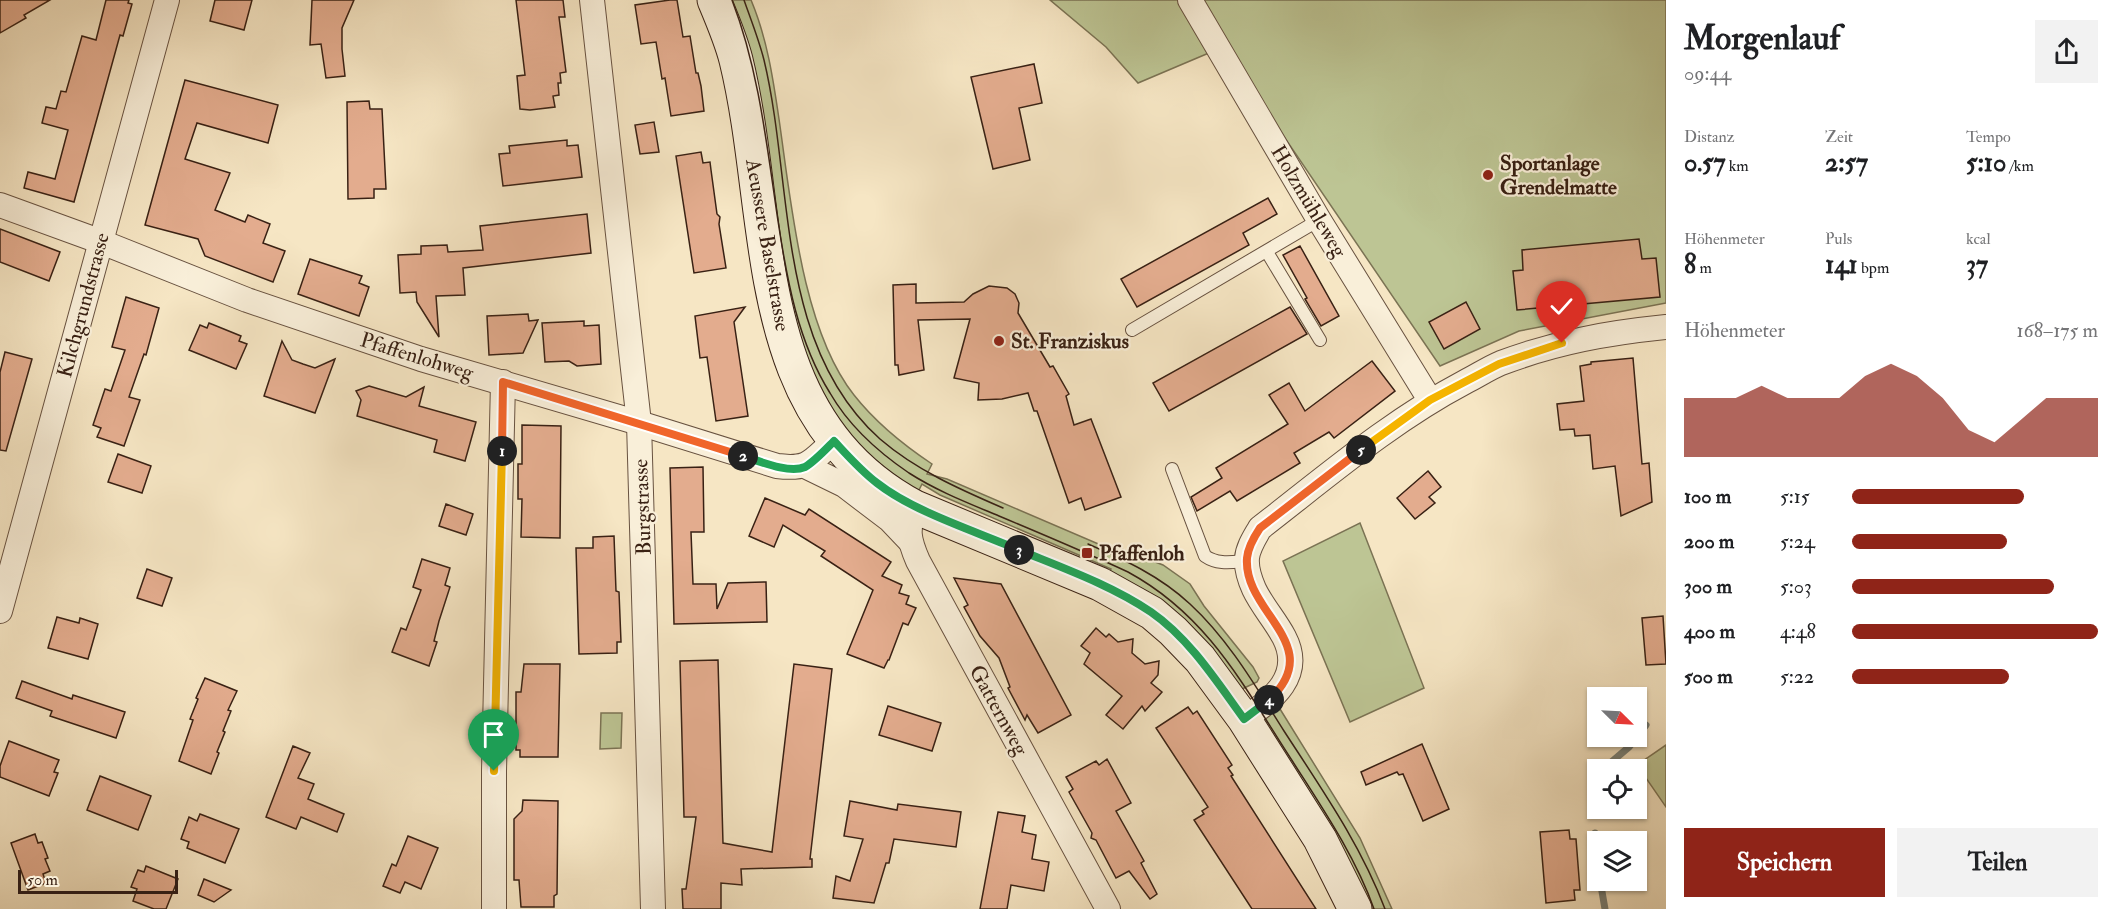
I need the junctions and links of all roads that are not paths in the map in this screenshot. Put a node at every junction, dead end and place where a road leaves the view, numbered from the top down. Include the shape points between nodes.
1 (166, 0) edge
2 (592, 0) edge
3 (714, 0) edge
4 (1190, 0) edge
5 (0, 205) edge
6 (1319, 220) junction
7 (99, 241) junction
8 (1267, 252) junction
9 (1666, 327) edge
10 (1132, 330) dead end
11 (1320, 340) dead end
12 (503, 382) junction
13 (1430, 400) junction
14 (639, 423) junction
15 (834, 441) junction
16 (805, 466) junction
17 (1172, 469) dead end
18 (915, 507) junction
19 (909, 540) junction
20 (1247, 561) junction
21 (0, 611) edge
22 (1244, 719) junction
23 (494, 909) edge
24 (653, 909) edge
25 (1108, 909) edge
26 (1355, 909) edge

1 - 7 street, Kilchgrundstrasse
2 - 14 street, Burgstrasse
3 - 15 main road, Aeussere Baselstrasse via 736,59 775,309 799,385
4 - 6 street, Holzmühleweg
5 - 7 street, Pfaffenlohweg
6 - 8 lane
6 - 13 street, Holzmühleweg
7 - 12 street, Pfaffenlohweg via 247,300 421,359
7 - 21 street, Kilchgrundstrasse
8 - 10 lane
8 - 11 lane
9 - 13 street via 1612,332 1562,343 1499,364
12 - 14 street, Pfaffenlohweg
12 - 23 street
13 - 20 street via 1260,528
14 - 16 street, Pfaffenlohweg via 777,466
14 - 24 street, Burgstrasse
15 - 16 street
15 - 18 main road, Aeussere Baselstrasse via 877,483
16 - 19 street via 844,485
17 - 20 lane via 1205,556 1222,562
18 - 19 street
18 - 22 main road, Aeussere Baselstrasse via 1100,584 1152,613 1200,659
19 - 25 street, Gatternweg
20 - 22 street via 1249,578 1284,637 1290,660 1281,688
22 - 26 main road, Aeussere Baselstrasse via 1320,839

